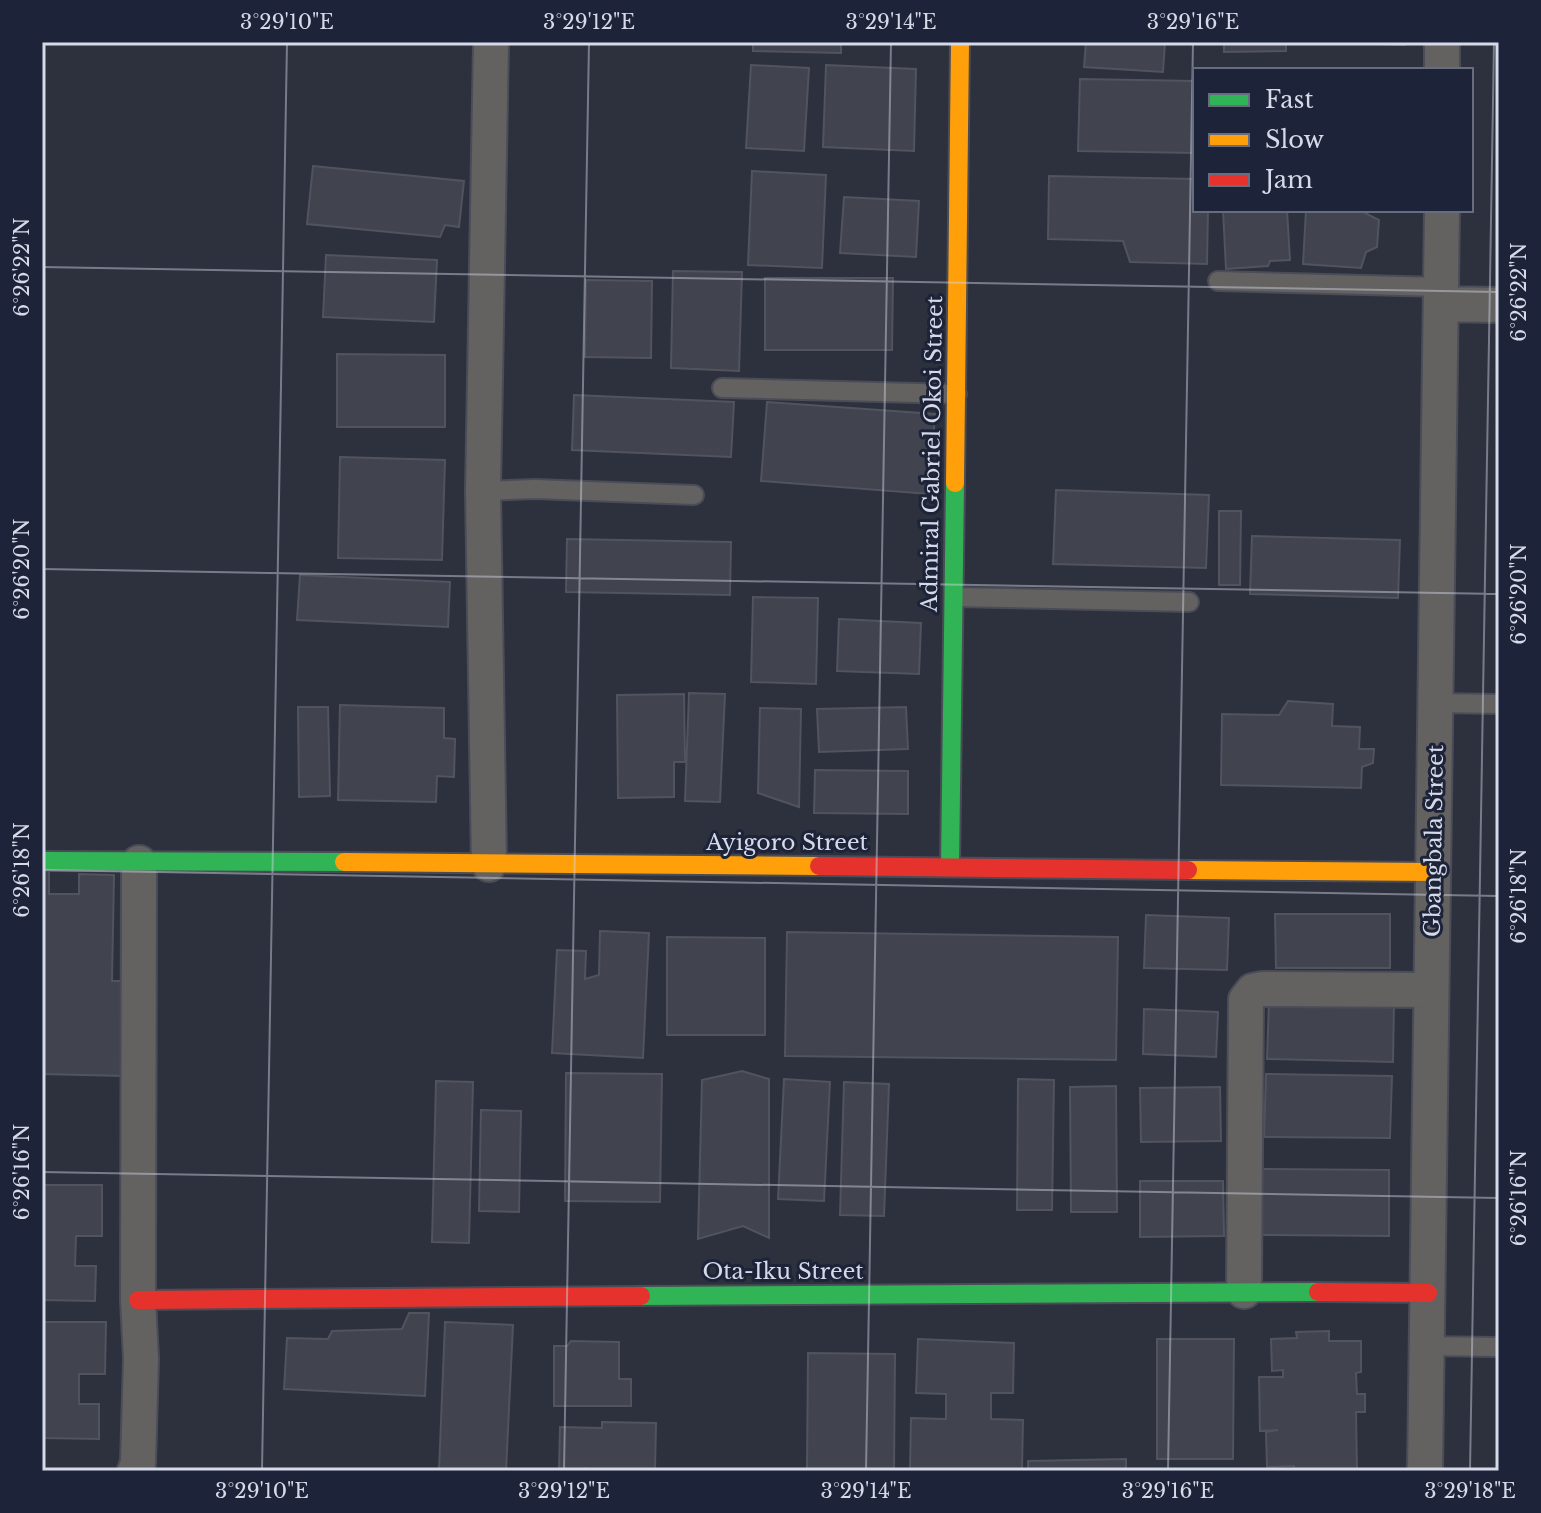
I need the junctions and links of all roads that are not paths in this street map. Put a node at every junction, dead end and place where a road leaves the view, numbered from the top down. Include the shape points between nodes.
1 (491, 42) edge
2 (960, 42) edge
3 (1442, 42) edge
4 (1442, 68) edge
5 (1442, 212) edge
6 (1218, 281) dead end
7 (1441, 295) junction
8 (1499, 305) edge
9 (722, 388) dead end
10 (957, 394) junction
11 (483, 491) junction
12 (694, 495) dead end
13 (954, 597) junction
14 (1189, 602) dead end
15 (1436, 703) junction
16 (1499, 704) edge
17 (42, 861) edge
18 (139, 863) junction
19 (489, 864) junction
20 (950, 867) junction
21 (1435, 872) junction
22 (1431, 990) junction
23 (1244, 1291) junction
24 (1428, 1293) junction
25 (138, 1300) junction
26 (1426, 1346) junction
27 (1499, 1347) edge
28 (135, 1471) edge
29 (1425, 1471) edge

1 - 11 street
2 - 10 street, Admiral Gabriel Okoi Street
3 - 4 street
5 - 7 street, Gbangbala Street
6 - 7 lane
7 - 8 street
7 - 15 street, Gbangbala Street
9 - 10 lane
10 - 13 street, Admiral Gabriel Okoi Street
11 - 12 lane
11 - 19 street
13 - 14 lane
13 - 20 street, Admiral Gabriel Okoi Street
15 - 16 lane
15 - 21 street, Gbangbala Street
17 - 18 street, Ayigoro Street
18 - 19 street, Ayigoro Street
18 - 25 street
19 - 20 street, Ayigoro Street
20 - 21 street, Ayigoro Street
21 - 22 street, Gbangbala Street
22 - 23 street via 1263,989 1246,1000
22 - 24 street, Gbangbala Street
23 - 24 street, Ota-Iku Street
23 - 25 street, Ota-Iku Street
24 - 26 street, Gbangbala Street
25 - 28 street via 141,1359
26 - 27 lane
26 - 29 street, Gbangbala Street

